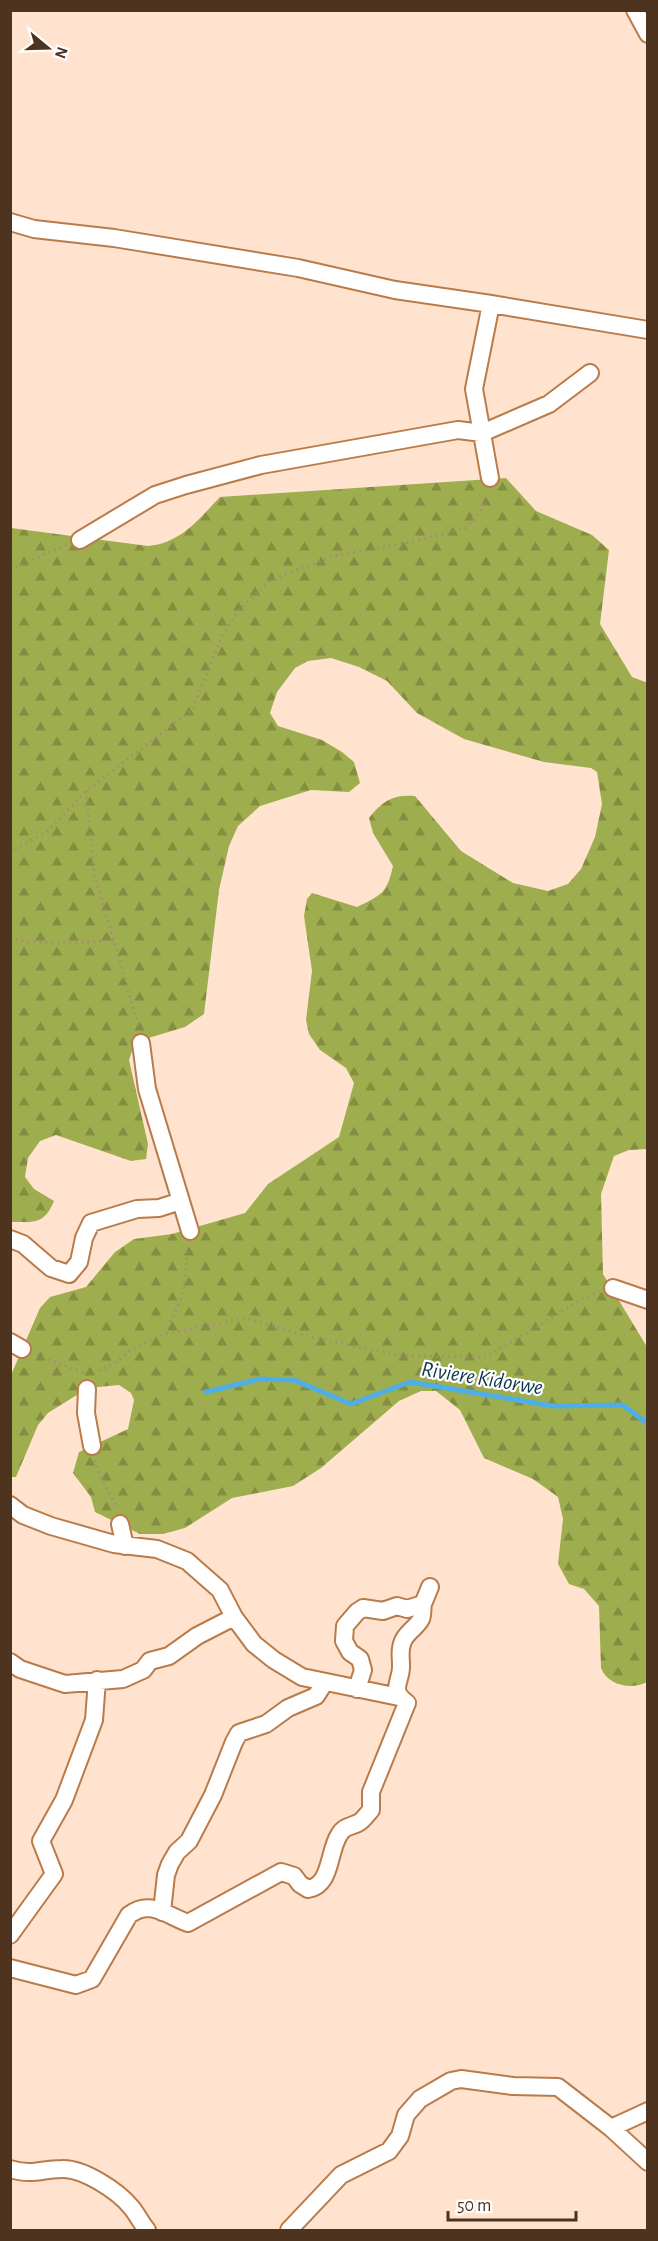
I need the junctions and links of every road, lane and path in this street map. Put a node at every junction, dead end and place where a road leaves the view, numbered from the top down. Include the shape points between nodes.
1 (640, 16) edge
2 (648, 34) edge
3 (10, 222) edge
4 (491, 304) junction
5 (648, 330) edge
6 (590, 373) dead end
7 (482, 433) junction
8 (490, 478) joint
9 (80, 540) joint
10 (10, 569) edge
11 (86, 791) junction
12 (10, 852) edge
13 (10, 938) edge
14 (114, 940) junction
15 (141, 1043) joint
16 (181, 1201) junction
17 (190, 1231) joint
18 (10, 1239) edge
19 (613, 1288) joint
20 (648, 1300) edge
21 (165, 1334) junction
22 (14, 1346) edge
23 (87, 1389) dead end
24 (92, 1446) joint
25 (10, 1505) edge
26 (120, 1524) joint
27 (125, 1546) junction
28 (430, 1587) dead end
29 (423, 1604) junction
30 (234, 1617) junction
31 (10, 1662) edge
32 (98, 1680) junction
33 (325, 1682) junction
34 (357, 1689) junction
35 (399, 1697) junction
36 (162, 1912) junction
37 (10, 1935) edge
38 (10, 1968) edge
39 (648, 2111) edge
40 (611, 2128) junction
41 (648, 2162) edge
42 (10, 2169) edge
43 (147, 2230) edge
44 (289, 2230) edge

1 - 2 street
3 - 4 street via 34,229 298,268 395,290
4 - 5 street
4 - 7 street via 474,389
6 - 7 street via 549,404
7 - 8 street
7 - 9 street via 458,430 230,474 155,495
8 - 11 path via 482,509 466,528 333,556 271,580 240,609 222,636 192,710
9 - 10 path
11 - 12 path via 48,831
11 - 14 path via 94,873
13 - 14 path via 81,943
14 - 15 path
15 - 16 street via 147,1089
16 - 17 street
16 - 18 street via 91,1223 79,1262 69,1274 51,1268 23,1244
17 - 21 path via 184,1290
19 - 20 street
19 - 21 path via 584,1298 486,1357 404,1356 311,1337 245,1318
21 - 22 path via 88,1375
23 - 24 street via 86,1413
24 - 26 path
25 - 27 street via 51,1526
26 - 27 street
27 - 30 street via 157,1549 187,1561 220,1590
28 - 29 street
29 - 34 street via 383,1611 363,1608 345,1626 344,1641 360,1659 363,1670
29 - 35 street via 421,1619 407,1635 400,1654 402,1666 396,1685
30 - 32 street via 123,1679
30 - 33 street via 254,1644 274,1660 302,1677
31 - 32 street via 20,1670 65,1684
32 - 37 street via 94,1720 64,1800 41,1841 54,1874
33 - 34 street
33 - 36 street via 316,1696 288,1708 266,1724 239,1733 189,1841 170,1864
34 - 35 street
35 - 36 street via 407,1703 372,1792 371,1810 338,1836 323,1880 315,1888 308,1889 294,1876 281,1872 188,1923
36 - 38 street via 146,1906 129,1915 92,1979 76,1985
39 - 40 street
40 - 41 street
40 - 44 street via 558,2087 462,2079 451,2082 411,2108 389,2151 341,2175
42 - 43 street via 25,2173 72,2170 90,2178 110,2187

